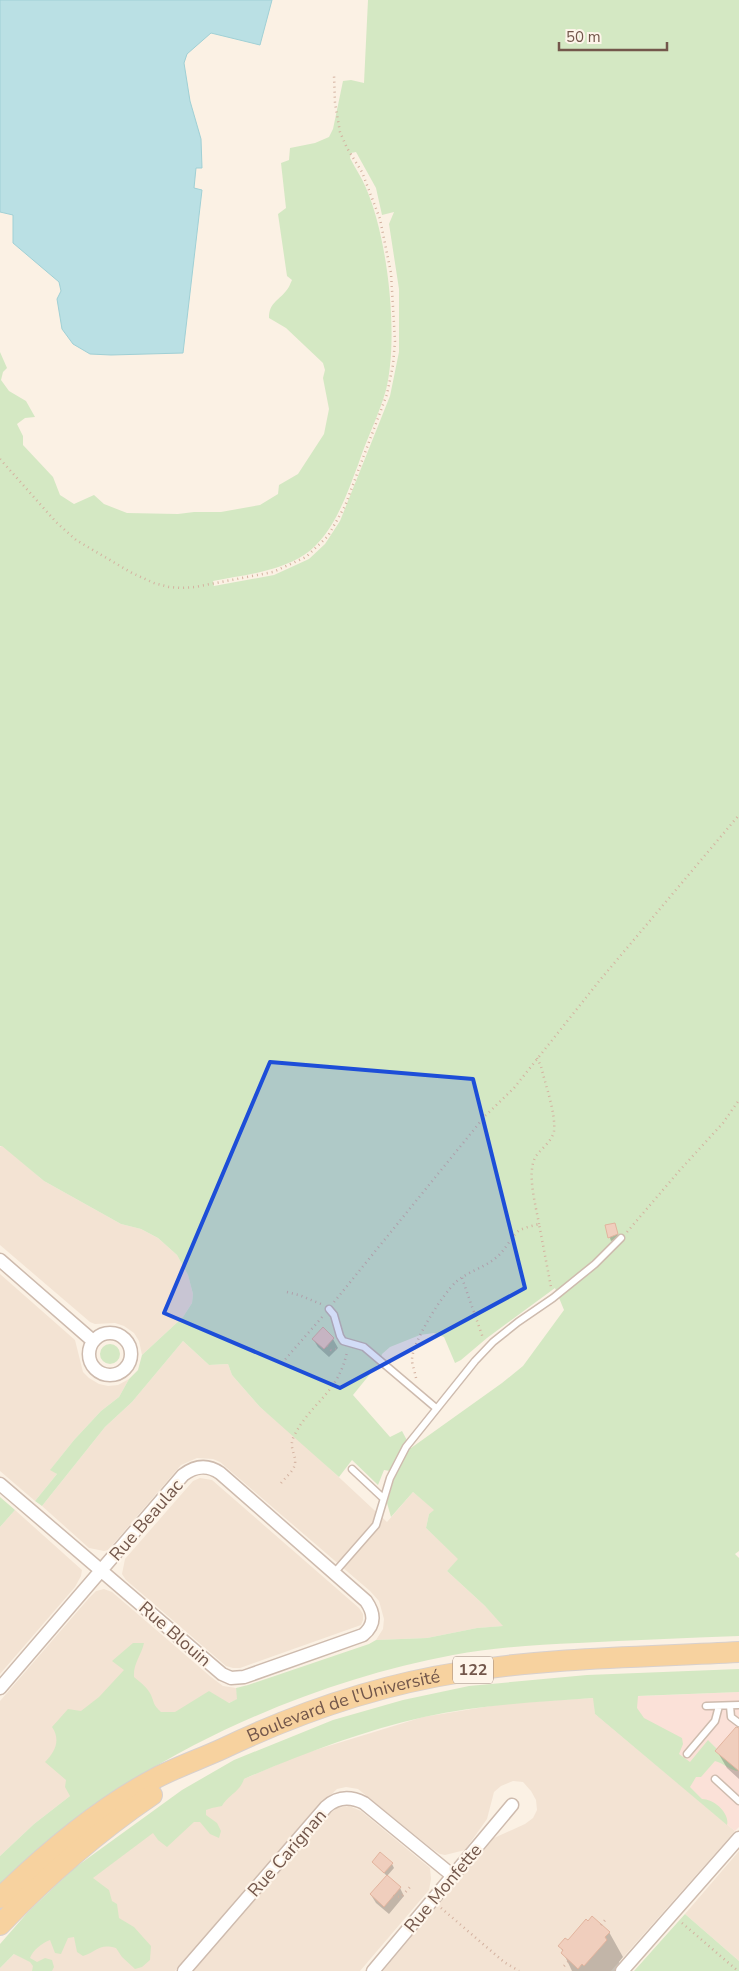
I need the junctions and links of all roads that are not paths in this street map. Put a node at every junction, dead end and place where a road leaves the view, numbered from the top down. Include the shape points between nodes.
1 (621, 1238) road end
2 (0, 1260) edge
3 (329, 1309) road end
4 (93, 1341) dead end
5 (436, 1408) junction
6 (352, 1469) dead end
7 (0, 1484) edge
8 (383, 1498) junction
9 (102, 1571) junction
10 (334, 1573) junction
11 (373, 1619) joint
12 (739, 1652) edge
13 (0, 1688) edge
14 (739, 1705) edge
15 (706, 1706) dead end
16 (719, 1706) junction
17 (730, 1706) junction
18 (739, 1724) edge
19 (220, 1750) junction
20 (687, 1754) dead end
21 (714, 1779) dead end
22 (739, 1801) edge
23 (512, 1805) dead end
24 (739, 1838) edge
25 (453, 1876) junction
26 (0, 1898) edge
27 (0, 1925) edge
28 (184, 1971) edge
29 (373, 1971) edge
30 (622, 1971) edge

1 - 5 lane via 595,1264 487,1348
2 - 4 street
3 - 5 lane via 334,1314 343,1341 364,1347
5 - 8 lane via 402,1454
6 - 8 lane
7 - 9 street, Rue Blouin
8 - 10 lane via 373,1529
9 - 10 street, Rue Beaulac via 184,1476 202,1467 220,1474
9 - 11 street, Rue Blouin via 222,1674 231,1678 244,1677 363,1635
9 - 13 street, Rue Beaulac
10 - 11 street, Rue Beaulac via 366,1601
12 - 19 main road, Boulevard de l'Université / 122 via 532,1663 436,1676 335,1702 268,1727
14 - 17 lane
15 - 16 lane
16 - 17 lane
16 - 20 lane via 715,1721
17 - 18 lane via 732,1717
19 - 26 main road, Boulevard de l'Université / 122 via 156,1778 106,1809 48,1854
19 - 27 main road, Boulevard de l'Université via 92,1840 45,1880
21 - 22 lane
23 - 25 street, Rue Monfette
24 - 30 street
25 - 28 street, Rue Carignan via 364,1803 355,1799 337,1800 326,1808
25 - 29 street, Rue Monfette

